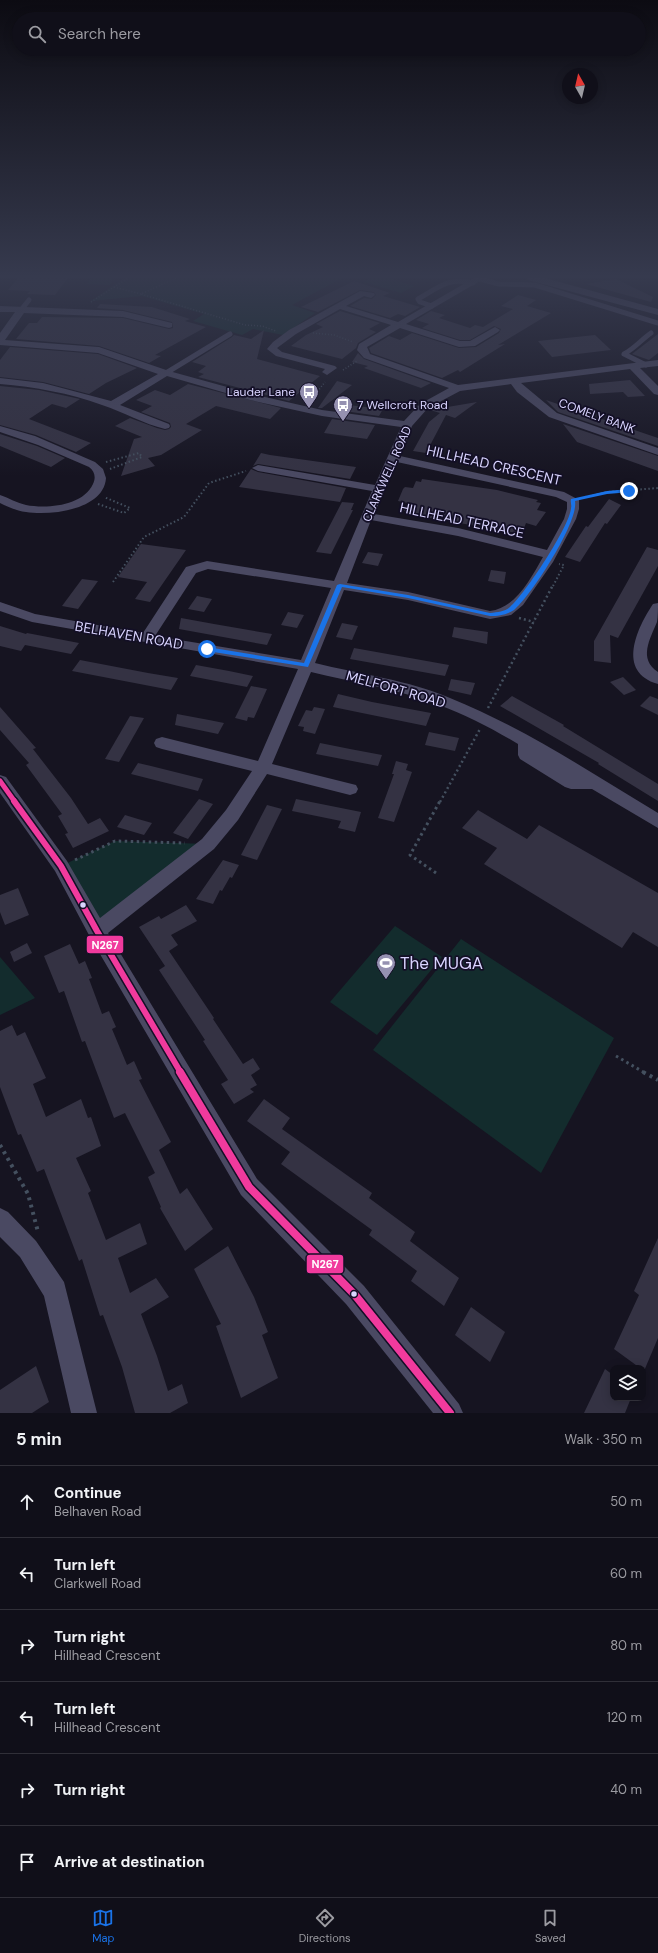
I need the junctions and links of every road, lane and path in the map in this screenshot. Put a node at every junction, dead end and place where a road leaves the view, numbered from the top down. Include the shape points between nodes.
1 (37, 344) edge
2 (214, 344) edge
3 (275, 344) edge
4 (357, 344) edge
5 (366, 344) edge
6 (637, 344) edge
7 (362, 346) junction
8 (645, 365) edge
9 (327, 372) dead end
10 (166, 373) junction
11 (0, 381) edge
12 (514, 381) junction
13 (457, 388) junction
14 (658, 392) edge
15 (112, 405) junction
16 (407, 425) junction
17 (165, 426) dead end
18 (0, 429) edge
19 (658, 452) edge
20 (393, 458) junction
21 (258, 468) joint
22 (96, 469) junction
23 (658, 488) edge
24 (379, 489) junction
25 (94, 492) junction
26 (0, 499) edge
27 (84, 500) junction
28 (573, 500) junction
29 (367, 516) junction
30 (549, 558) junction
31 (113, 582) dead end
32 (340, 585) junction
33 (0, 606) edge
34 (658, 607) edge
35 (146, 639) junction
36 (306, 666) junction
37 (658, 679) edge
38 (484, 719) junction
39 (162, 743) dead end
40 (263, 767) junction
41 (0, 782) edge
42 (350, 789) dead end
43 (658, 821) edge
44 (208, 844) junction
45 (61, 866) junction
46 (436, 873) dead end
47 (97, 931) junction
48 (616, 1056) dead end
49 (658, 1080) edge
50 (0, 1145) edge
51 (0, 1220) edge
52 (38, 1236) dead end
53 (84, 1413) edge
54 (450, 1413) edge

1 - 10 street via 99,350
2 - 10 lane
3 - 9 street via 272,349 278,354 332,368
4 - 7 path
5 - 7 street
6 - 8 lane via 624,354
7 - 13 street via 366,356
8 - 12 street, CLARKWELL ROAD
8 - 14 street
10 - 15 street
10 - 16 street via 254,398 322,413
11 - 15 street via 57,388
12 - 13 street, CLARKWELL ROAD
12 - 19 street, COMELY BANK via 521,390 553,415
13 - 16 street, CLARKWELL ROAD via 424,406
15 - 17 street
16 - 20 street, CLARKWELL ROAD
18 - 22 street via 15,432 57,449
20 - 24 street, CLARKWELL ROAD
20 - 28 street, HILLHEAD CRESCENT via 560,494
21 - 24 street
21 - 31 path via 209,483 184,517 144,537
22 - 22 path via 142,457 138,453
22 - 25 street via 101,477
23 - 28 path via 607,492
24 - 29 street, CLARKWELL ROAD
25 - 27 street
25 - 27 path via 130,508 124,512
26 - 27 street via 37,510 71,506
28 - 30 street, HILLHEAD CRESCENT via 574,508
29 - 30 street, HILLHEAD TERRACE via 458,532
29 - 32 street, CLARKWELL ROAD
30 - 32 street, HILLHEAD CRESCENT via 534,582 512,608 502,614 490,615 408,596
30 - 38 path via 564,565
32 - 35 street, HILLHEAD CRESCENT via 207,565 191,570
32 - 36 street, CLARKWELL ROAD
33 - 35 street, BELHAVEN ROAD via 32,618
34 - 37 street via 642,641 639,654 645,669
35 - 36 street, BELHAVEN ROAD
36 - 38 street, MELFORT ROAD via 413,691 444,701
36 - 40 street, CLARKWELL ROAD
38 - 43 street, MELFORT ROAD via 526,742 526,755 570,783 593,783
38 - 46 path via 410,855
39 - 40 street
40 - 42 street
40 - 44 street, CLARKWELL ROAD via 232,815
41 - 45 street
44 - 45 path via 116,841
44 - 47 street, CLARKWELL ROAD
45 - 47 street
47 - 54 street via 249,1187 355,1295
48 - 49 path
50 - 52 path via 28,1194
51 - 53 street via 28,1249 55,1292

